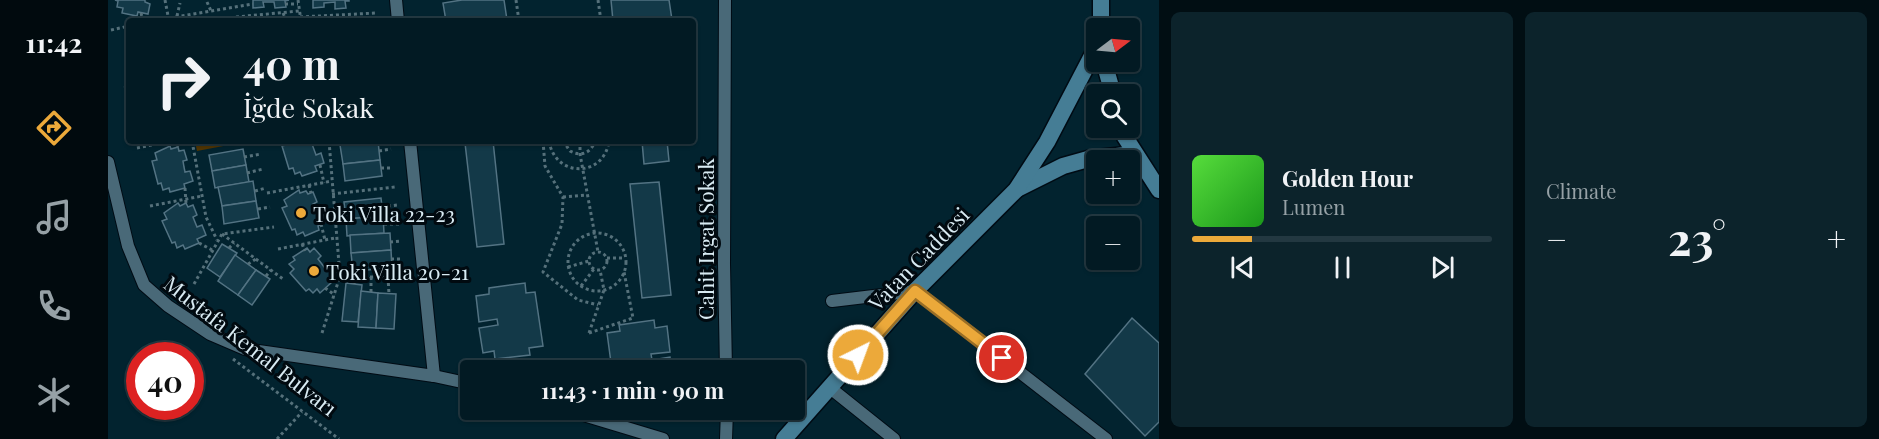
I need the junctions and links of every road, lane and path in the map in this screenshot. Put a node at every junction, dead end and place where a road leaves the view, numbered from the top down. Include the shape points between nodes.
1 (165, 0) edge
2 (396, 0) edge
3 (516, 0) edge
4 (598, 0) edge
5 (725, 0) edge
6 (1101, 0) edge
7 (207, 2) dead end
8 (298, 2) edge
9 (180, 3) dead end
10 (253, 4) dead end
11 (285, 4) dead end
12 (211, 11) junction
13 (299, 11) junction
14 (141, 13) dead end
15 (283, 13) junction
16 (376, 13) dead end
17 (177, 16) junction
18 (236, 17) dead end
19 (142, 18) edge
20 (169, 18) edge
21 (172, 18) edge
22 (285, 18) edge
23 (300, 18) edge
24 (313, 18) edge
25 (398, 18) edge
26 (519, 18) edge
27 (600, 18) edge
28 (1101, 18) edge
29 (126, 27) edge
30 (111, 30) dead end
31 (1086, 67) edge
32 (158, 144) edge
33 (176, 144) edge
34 (193, 144) edge
35 (329, 144) edge
36 (410, 144) edge
37 (543, 144) edge
38 (550, 144) edge
39 (565, 144) edge
40 (580, 144) edge
41 (593, 144) edge
42 (608, 144) edge
43 (178, 147) dead end
44 (137, 148) dead end
45 (391, 149) dead end
46 (379, 151) dead end
47 (261, 154) dead end
48 (580, 154) junction
49 (244, 157) dead end
50 (1086, 160) edge
51 (108, 162) edge
52 (1140, 162) edge
53 (320, 165) dead end
54 (381, 168) dead end
55 (393, 168) dead end
56 (263, 169) dead end
57 (582, 170) junction
58 (247, 173) dead end
59 (332, 181) junction
60 (324, 183) junction
61 (309, 185) junction
62 (395, 187) dead end
63 (185, 188) dead end
64 (267, 188) dead end
65 (1016, 190) junction
66 (1159, 190) edge
67 (255, 191) dead end
68 (267, 193) dead end
69 (311, 193) dead end
70 (332, 194) junction
71 (587, 195) junction
72 (202, 196) junction
73 (563, 198) junction
74 (186, 201) junction
75 (397, 205) dead end
76 (150, 206) dead end
77 (270, 207) dead end
78 (382, 207) dead end
79 (258, 209) dead end
80 (321, 224) dead end
81 (384, 224) dead end
82 (399, 224) dead end
83 (274, 227) dead end
84 (593, 233) junction
85 (222, 234) junction
86 (335, 238) junction
87 (217, 240) junction
88 (325, 240) junction
89 (401, 241) dead end
90 (390, 242) dead end
91 (199, 243) dead end
92 (234, 243) junction
93 (302, 244) junction
94 (229, 248) dead end
95 (278, 249) dead end
96 (212, 250) junction
97 (305, 251) dead end
98 (598, 252) junction
99 (607, 258) junction
100 (625, 258) junction
101 (256, 259) junction
102 (391, 259) dead end
103 (403, 259) dead end
104 (589, 261) junction
105 (248, 264) dead end
106 (568, 267) junction
107 (594, 269) junction
108 (271, 270) junction
109 (600, 270) junction
110 (624, 271) junction
111 (266, 276) dead end
112 (340, 276) junction
113 (354, 276) junction
114 (371, 277) junction
115 (388, 277) junction
116 (405, 278) dead end
117 (283, 279) dead end
118 (194, 284) dead end
119 (354, 284) dead end
120 (580, 286) junction
121 (325, 288) dead end
122 (604, 290) junction
123 (915, 291) junction
124 (371, 292) dead end
125 (389, 294) dead end
126 (335, 295) junction
127 (832, 301) dead end
128 (598, 305) junction
129 (322, 333) dead end
130 (228, 354) dead end
131 (726, 360) edge
132 (434, 376) junction
133 (460, 382) edge
134 (829, 387) junction
135 (302, 412) junction
136 (600, 420) edge
137 (727, 420) edge
138 (277, 439) edge
139 (339, 439) edge
140 (663, 439) edge
141 (726, 439) edge
142 (784, 439) edge
143 (894, 439) edge
144 (1106, 439) edge

1 - 20 path
2 - 25 street
3 - 26 path
4 - 27 path
5 - 131 street, Cahit Irgat Sokak
6 - 28 street
7 - 12 path
8 - 11 path
8 - 13 path
9 - 17 path
10 - 12 path
12 - 17 path
13 - 15 path
13 - 23 path
14 - 19 path
15 - 18 path
15 - 22 path
16 - 24 path
17 - 21 path
29 - 30 path
31 - 65 street, Vatan Caddesi via 1047,142
32 - 44 path
33 - 43 path
34 - 72 path
35 - 59 path
36 - 132 street
37 - 73 path via 545,166
38 - 57 path via 556,160
39 - 48 path
40 - 48 path
41 - 48 path
42 - 57 path via 600,161
45 - 46 path
47 - 49 path
48 - 57 path
50 - 65 street, Vatan Caddesi via 1063,166
51 - 132 street, Mustafa Kemal Bulvarı via 128,246 144,285 210,334 245,349
52 - 66 street
53 - 60 path
54 - 55 path
56 - 58 path
57 - 71 path
59 - 60 path
59 - 70 path
60 - 61 path
61 - 68 path
61 - 69 path
62 - 70 path
63 - 74 path
64 - 67 path
65 - 123 street, Vatan Caddesi
70 - 86 path
71 - 73 path
71 - 84 path
72 - 74 path
72 - 87 path
73 - 128 path via 562,224 543,272 578,300
74 - 76 path
75 - 78 path
77 - 79 path
80 - 88 path
81 - 82 path
83 - 85 path
84 - 98 path
84 - 100 path via 611,237
84 - 106 path via 571,248
85 - 87 path
85 - 92 path
86 - 88 path
86 - 112 path
87 - 96 path
88 - 93 path
89 - 90 path
91 - 96 path
92 - 94 path
92 - 101 path
93 - 95 path
93 - 97 path
96 - 118 path
98 - 99 path
98 - 104 path
99 - 100 path
99 - 109 path via 607,264
100 - 110 path
101 - 105 path
101 - 108 path
102 - 103 path
104 - 106 path
104 - 107 path
106 - 120 path
107 - 109 path
107 - 120 path
108 - 111 path
108 - 117 path
109 - 122 path
110 - 122 path via 620,279
110 - 128 path via 633,318 589,333
112 - 113 path
112 - 126 path
113 - 114 path
113 - 119 path
114 - 115 path
114 - 124 path
115 - 116 path
115 - 125 path
120 - 122 path
121 - 126 path
122 - 128 path
123 - 127 street
123 - 134 street, Vatan Caddesi
123 - 144 street
126 - 129 path
130 - 135 path, Mustafa Kemal Bulvarı
132 - 133 street, Mustafa Kemal Bulvarı
134 - 142 street, Vatan Caddesi
134 - 143 street
135 - 138 path
135 - 139 path, Mustafa Kemal Bulvarı
136 - 140 street
137 - 141 street

